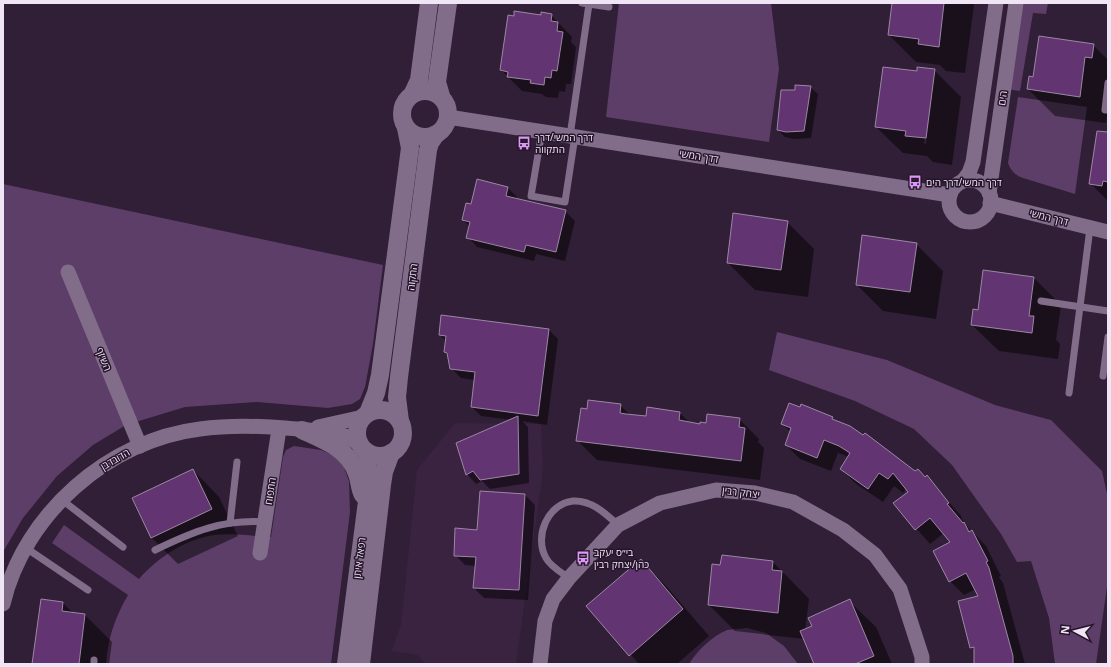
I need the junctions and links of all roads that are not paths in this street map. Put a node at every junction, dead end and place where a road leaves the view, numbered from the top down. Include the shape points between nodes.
1 (429, 3) edge
2 (448, 3) edge
3 (996, 3) edge
4 (1016, 3) edge
5 (585, 4) edge
6 (609, 7) dead end
7 (1108, 84) edge
8 (413, 93) junction
9 (441, 96) junction
10 (1108, 110) edge
11 (448, 117) junction
12 (406, 128) junction
13 (542, 131) junction
14 (436, 134) junction
15 (573, 136) junction
16 (963, 181) junction
17 (950, 195) junction
18 (989, 198) junction
19 (1090, 228) junction
20 (1108, 232) edge
21 (68, 272) dead end
22 (1041, 301) dead end
23 (1081, 307) junction
24 (1108, 311) edge
25 (1108, 337) edge
26 (1103, 376) dead end
27 (1069, 392) dead end
28 (366, 415) junction
29 (400, 422) junction
30 (280, 429) junction
31 (299, 430) junction
32 (140, 446) junction
33 (363, 448) junction
34 (391, 453) junction
35 (237, 462) dead end
36 (62, 500) junction
37 (367, 502) junction
38 (265, 522) junction
39 (230, 523) junction
40 (618, 525) junction
41 (123, 547) dead end
42 (26, 548) junction
43 (156, 550) dead end
44 (260, 553) dead end
45 (569, 578) junction
46 (88, 590) dead end
47 (3, 604) edge
48 (346, 664) edge
49 (361, 664) edge
50 (540, 664) edge
51 (922, 664) edge

1 - 8 street via 419,80
2 - 9 street via 437,82
3 - 16 street, הים via 973,162
4 - 18 street, הים
5 - 6 lane
5 - 15 lane
7 - 10 lane via 1105,110
8 - 9 street via 428,90
8 - 12 street via 405,100 402,111
9 - 11 street via 447,106
11 - 13 street, דדך המשי
11 - 14 street via 444,127
12 - 14 street via 418,136
12 - 28 street, התקוה via 410,148 381,367 376,393
13 - 15 street, דדך המשי
13 - 15 lane via 531,196 565,202
14 - 29 street, התקוה via 428,150 398,377
15 - 17 street, דדך המשי
16 - 17 street via 955,186
16 - 18 street via 972,180 984,185
17 - 18 street via 952,211 958,218 970,221 980,218 986,212
18 - 19 street, דרך המשי
19 - 20 street, דרך המשי
19 - 23 lane
21 - 32 street, השיזף
22 - 23 lane
23 - 24 lane
23 - 27 lane
25 - 26 lane
28 - 29 street via 375,410 386,411
28 - 31 street, הדובדבן
28 - 33 street via 357,430
29 - 34 street via 402,439
30 - 31 street, הדובדבן
30 - 32 street, הדובדבן via 230,426 198,429 167,436
30 - 38 street, התפוח
31 - 33 street, הדובדבן via 330,432 345,436
31 - 37 street via 330,442 349,460
32 - 36 street, הדובדבן via 92,473
33 - 34 street via 377,456
33 - 37 street, רפאל איתן via 369,486
34 - 49 street, רפאל איתן via 384,472
35 - 39 lane
36 - 41 lane
36 - 42 street, הדובדבן via 49,513
37 - 48 street, רפאל איתן
38 - 39 lane
38 - 44 street, התפוח
39 - 43 lane via 194,531
40 - 45 street, יצחק רבין
40 - 45 lane via 600,509 587,503 573,501 560,506 550,515 542,530 541,545 546,560
40 - 51 street, יצחק רבין via 660,503 716,490 755,493 793,502 844,530 875,555 900,589
42 - 46 lane
42 - 47 street, הדובדבן via 16,564
45 - 50 street, יצחק רבין via 553,599 545,621

